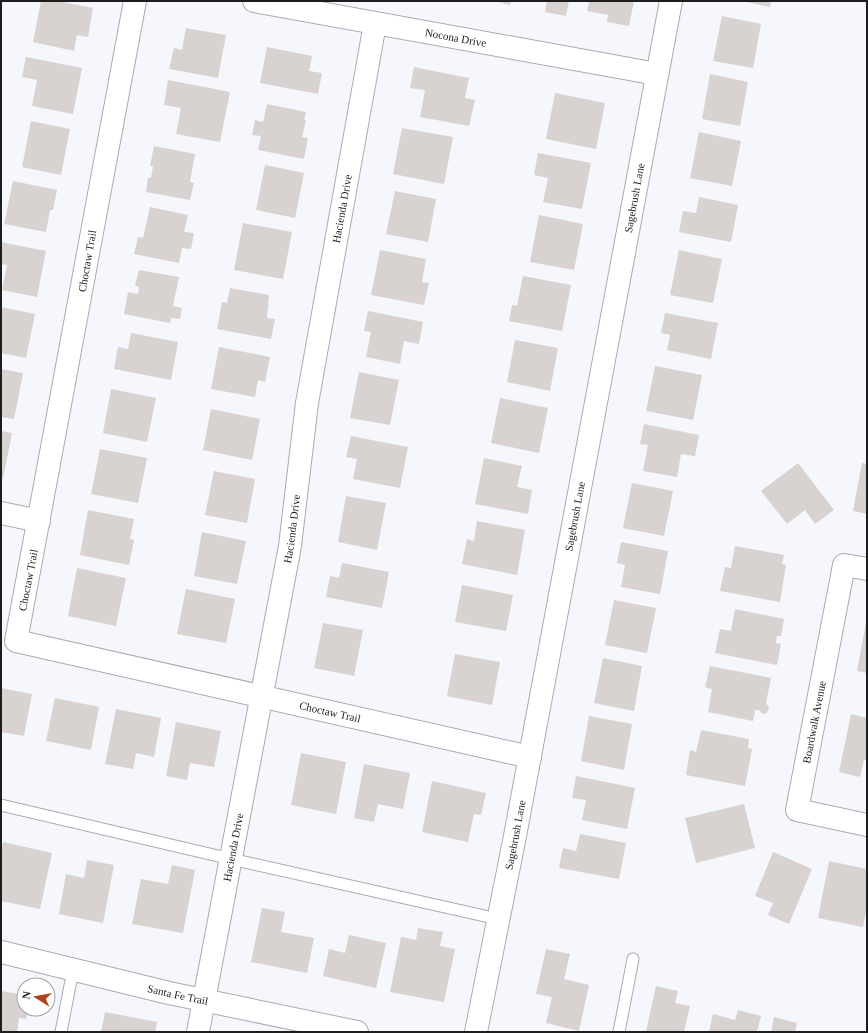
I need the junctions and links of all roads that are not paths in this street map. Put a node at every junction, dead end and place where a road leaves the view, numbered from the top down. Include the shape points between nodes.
1 (135, 1) edge
2 (254, 1) edge
3 (671, 1) edge
4 (375, 24) junction
5 (657, 74) junction
6 (1, 513) edge
7 (39, 521) junction
8 (867, 569) edge
9 (261, 697) junction
10 (530, 757) junction
11 (1, 805) edge
12 (867, 825) edge
13 (231, 859) junction
14 (498, 919) junction
15 (1, 952) edge
16 (633, 959) dead end
17 (73, 970) junction
18 (204, 1000) junction
19 (334, 1030) edge
20 (61, 1032) edge
21 (198, 1032) edge
22 (357, 1032) edge
23 (476, 1032) edge
24 (619, 1032) edge

1 - 7 street, Choctaw Trail
2 - 4 street, Nocona Drive
3 - 5 street, Sagebrush Lane
4 - 5 street, Nocona Drive
4 - 9 street, Hacienda Drive via 307,403 290,546
5 - 10 street, Sagebrush Lane
6 - 7 street
7 - 9 street, Choctaw Trail via 16,641
8 - 12 street, Boardwalk Avenue via 844,565 797,810
9 - 10 street, Choctaw Trail
9 - 13 street, Hacienda Drive
10 - 14 street, Sagebrush Lane
11 - 13 lane
13 - 14 lane
13 - 18 street, Hacienda Drive
14 - 23 street, Sagebrush Lane
15 - 17 street, Santa Fe Trail
16 - 24 lane
17 - 18 street, Santa Fe Trail
17 - 20 lane
18 - 19 street, Santa Fe Trail
18 - 21 street, Hacienda Drive
19 - 22 street, Santa Fe Trail

